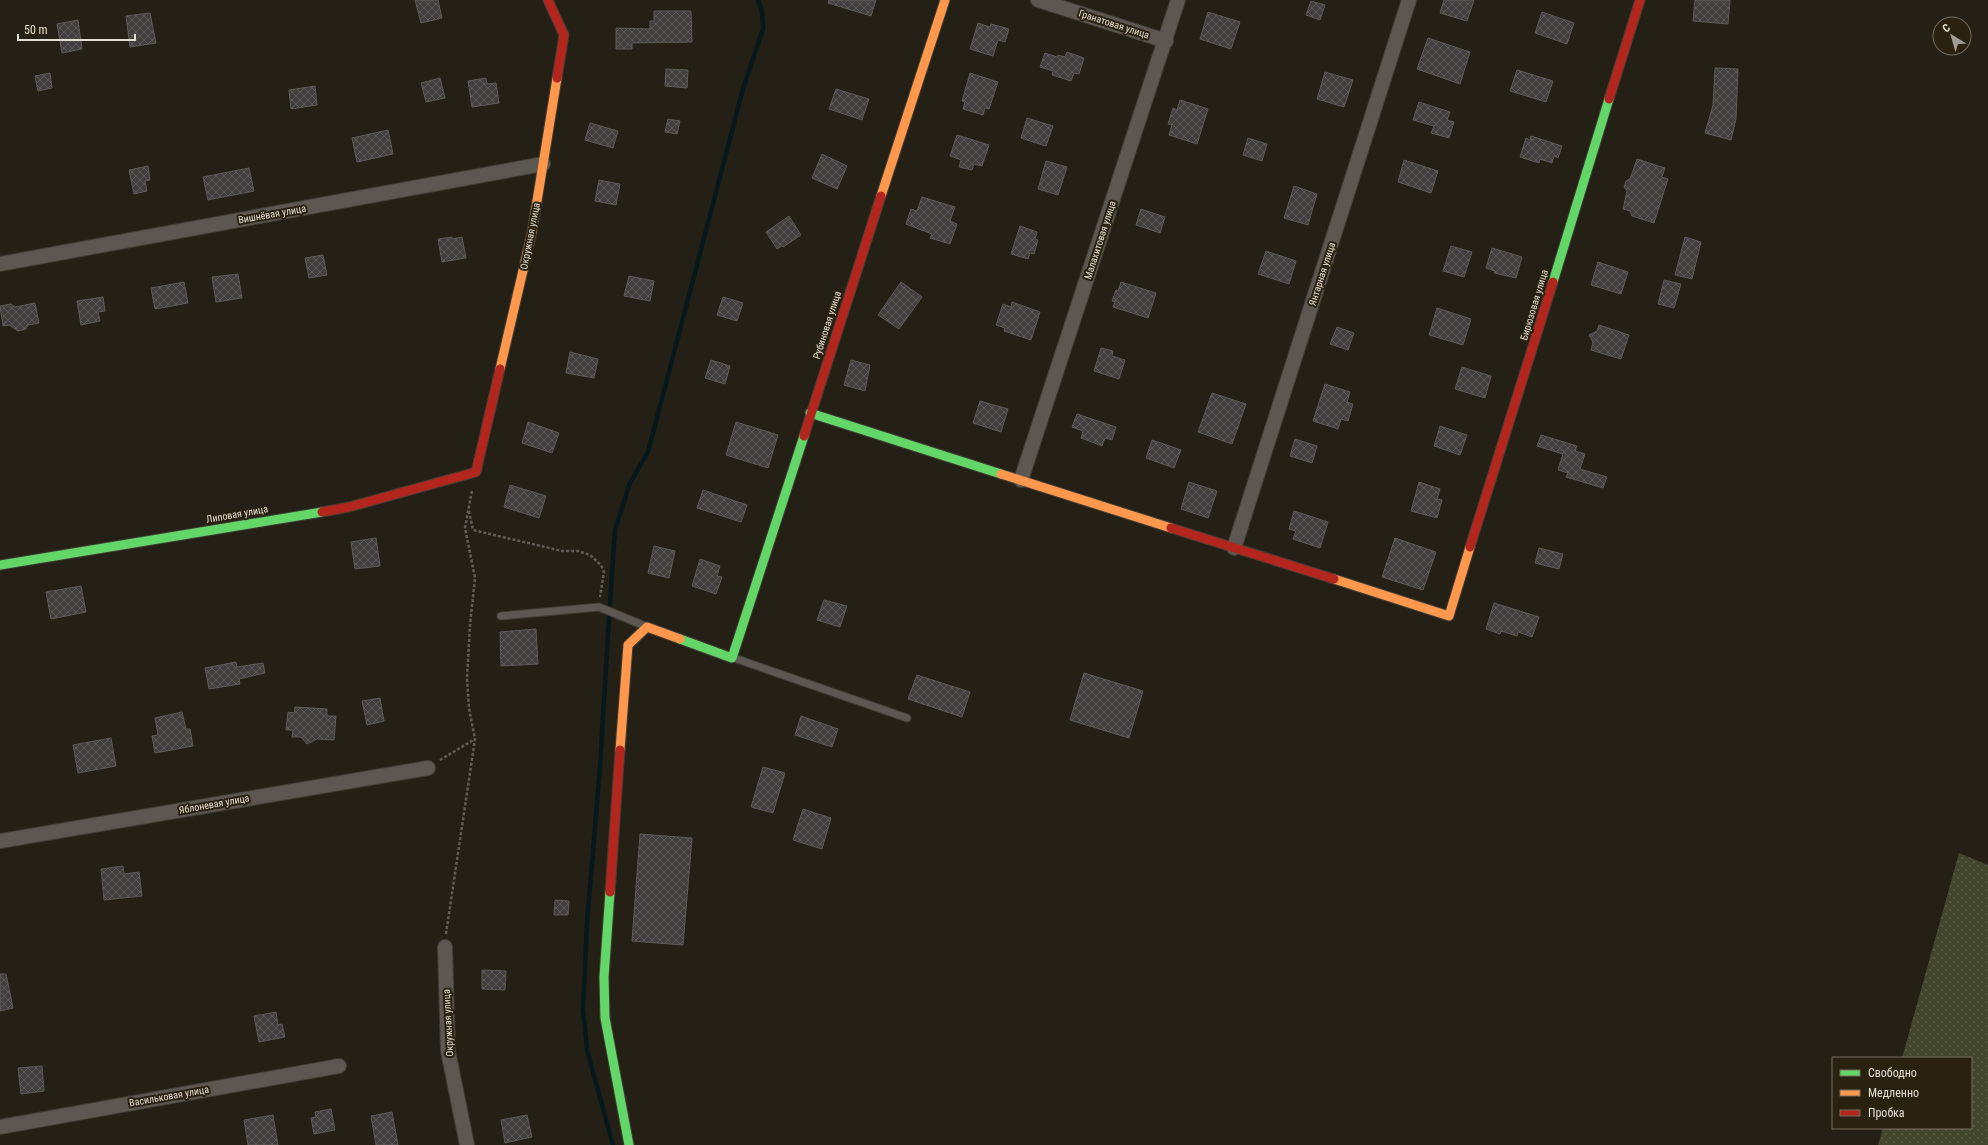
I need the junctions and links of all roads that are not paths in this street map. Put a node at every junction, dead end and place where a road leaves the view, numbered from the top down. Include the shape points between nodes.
1 (548, 0) edge
2 (945, 0) edge
3 (1038, 0) edge
4 (1178, 0) edge
5 (1409, 0) edge
6 (1640, 0) edge
7 (1166, 41) junction
8 (543, 164) junction
9 (0, 264) edge
10 (810, 412) junction
11 (476, 472) joint
12 (1021, 480) junction
13 (1234, 548) junction
14 (0, 566) edge
15 (501, 616) dead end
16 (647, 627) junction
17 (732, 658) junction
18 (908, 718) dead end
19 (428, 768) road end
20 (0, 841) edge
21 (445, 947) road end
22 (339, 1066) dead end
23 (0, 1127) edge
24 (467, 1145) edge
25 (629, 1145) edge

1 - 8 street, Окружная улица via 564,35
2 - 10 street, Рубиновая улица
3 - 7 street, Гранатовая улица
4 - 7 street, Малахитовая улица
5 - 13 street, Янтарная улица
6 - 13 street, Бирюзовая улица via 1449,616
7 - 12 street, Малахитовая улица
8 - 9 street, Вишнёвая улица
8 - 11 street, Окружная улица via 532,232
10 - 12 street
10 - 17 street, Рубиновая улица
11 - 14 street, Липовая улица via 349,507
12 - 13 street
15 - 16 lane via 599,607
16 - 17 street
16 - 25 street via 628,645 604,977 605,1018
17 - 18 lane
19 - 20 street, Яблоневая улица
21 - 24 street, Окружная улица via 448,1051
22 - 23 street, Васильковая улица

